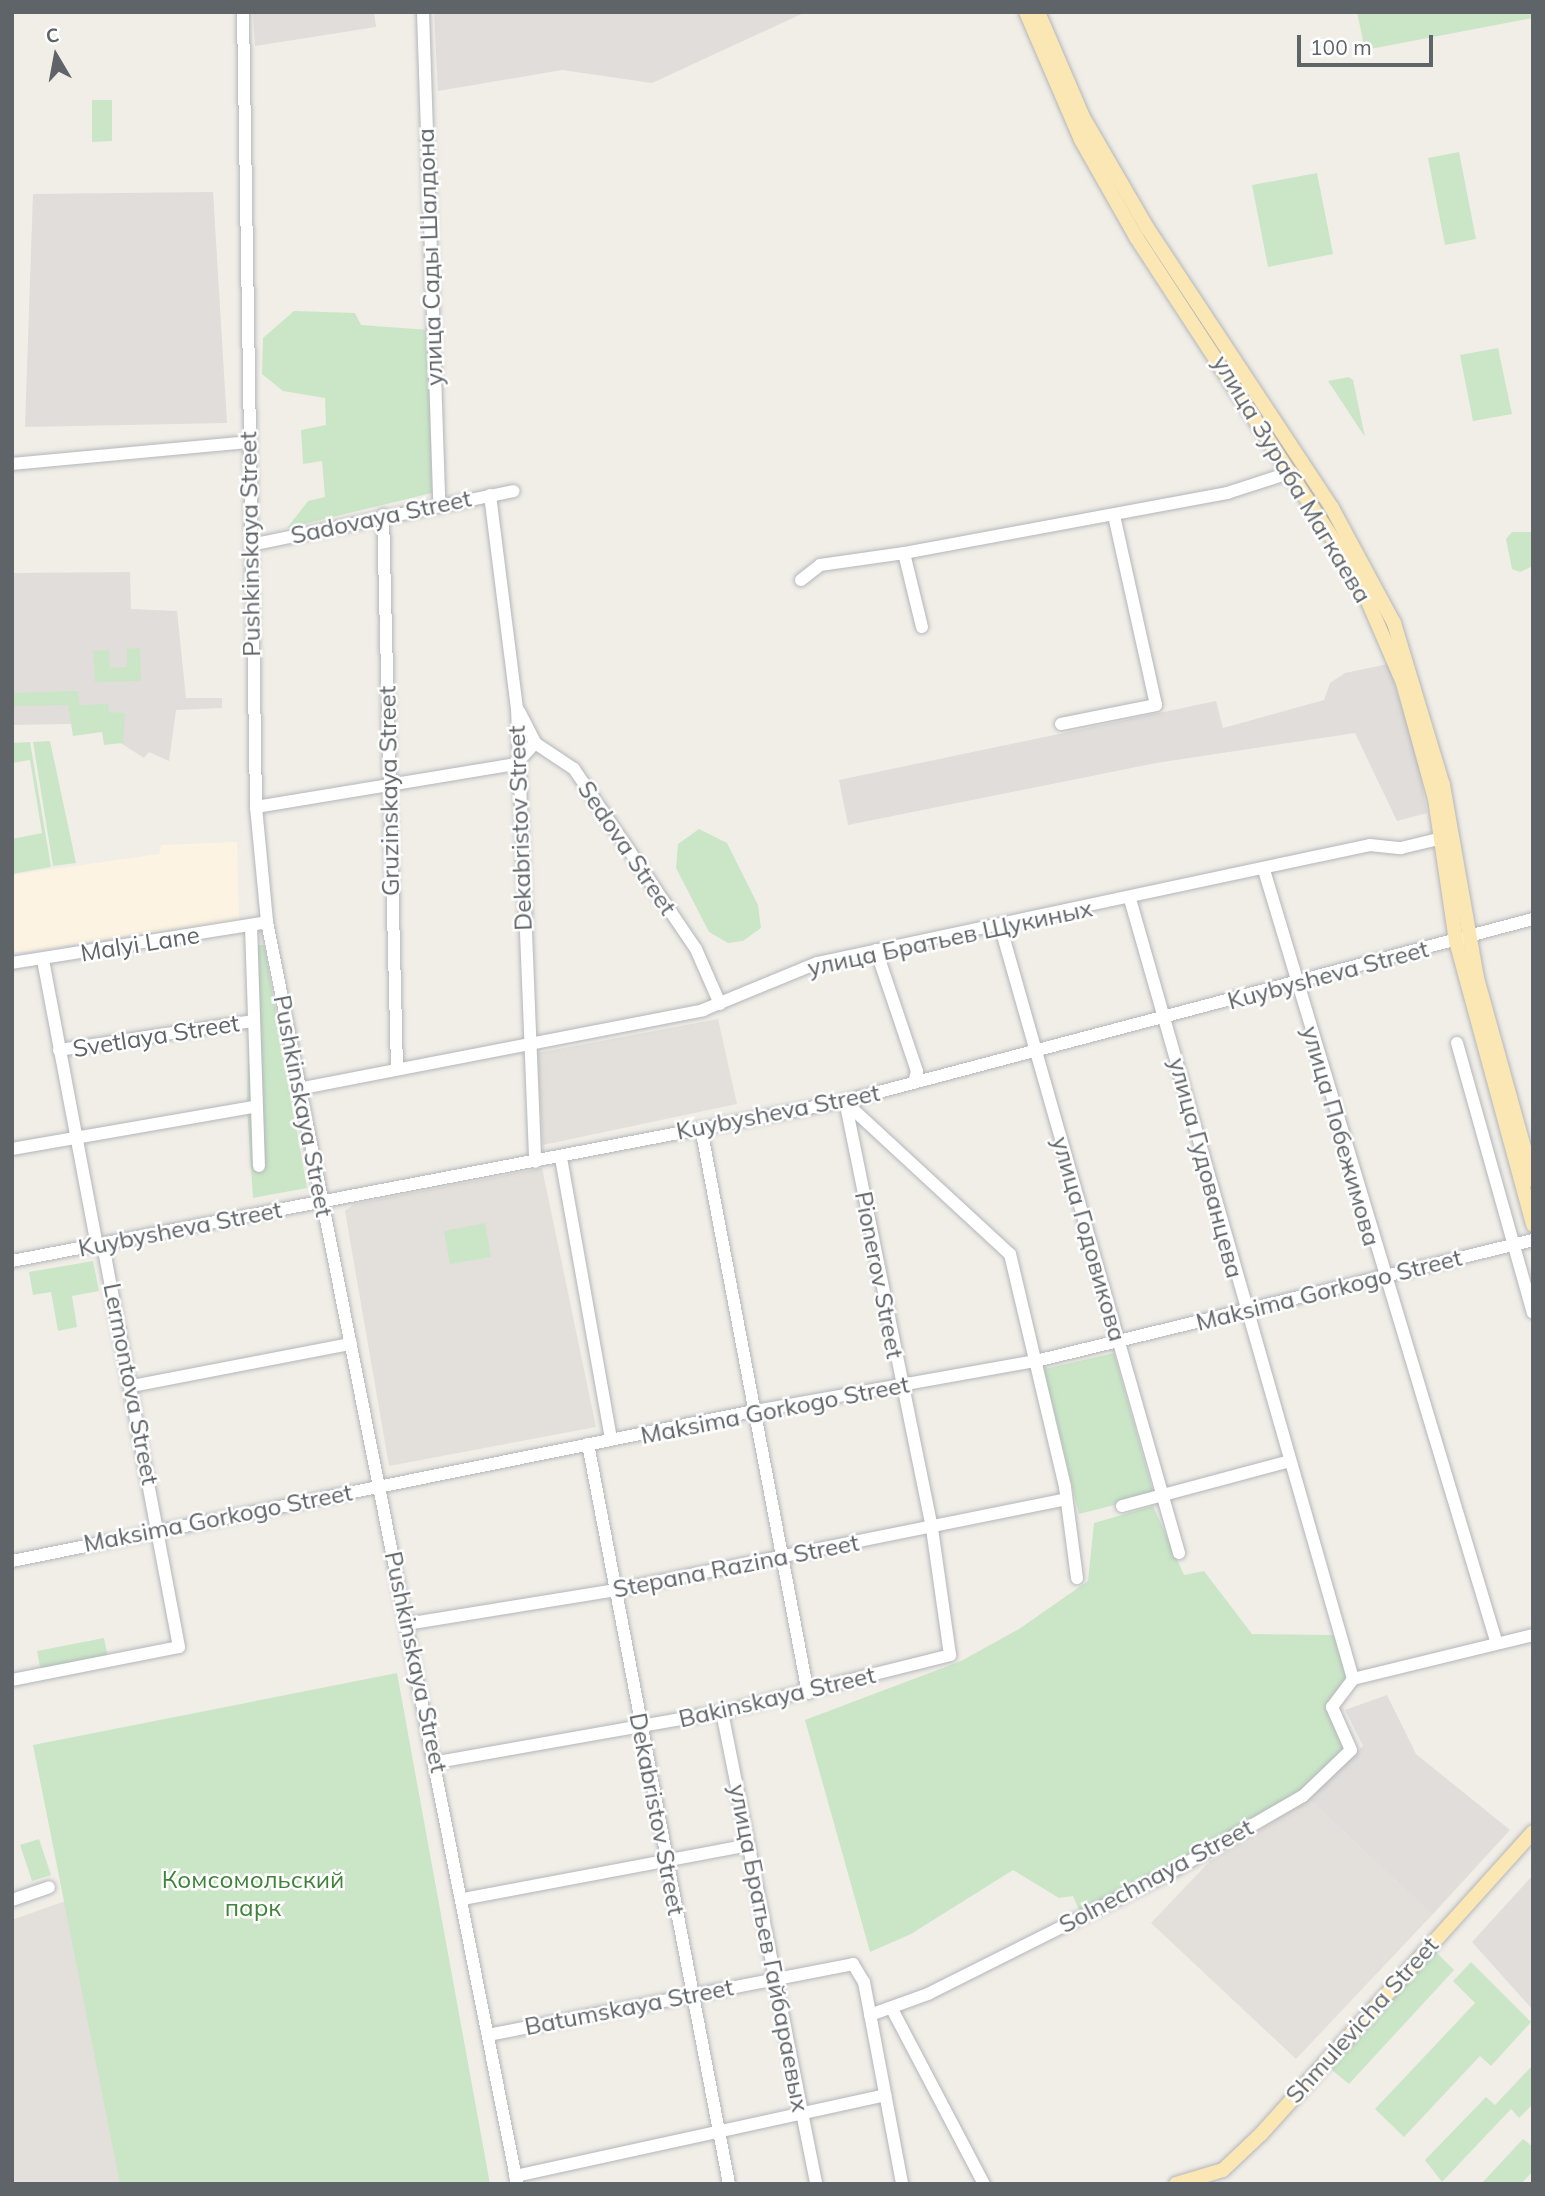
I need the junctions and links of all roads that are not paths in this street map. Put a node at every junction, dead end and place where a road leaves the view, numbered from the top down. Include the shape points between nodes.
1 (243, 12) edge
2 (423, 12) edge
3 (1026, 12) edge
4 (1038, 12) edge
5 (1142, 233) junction
6 (247, 442) junction
7 (12, 464) edge
8 (1292, 472) junction
9 (513, 491) dead end
10 (489, 495) junction
11 (439, 502) junction
12 (383, 515) junction
13 (1114, 515) junction
14 (251, 545) junction
15 (904, 553) junction
16 (801, 580) dead end
17 (922, 627) dead end
18 (517, 708) junction
19 (1061, 724) dead end
20 (535, 743) junction
21 (516, 764) junction
22 (388, 785) junction
23 (256, 807) junction
24 (1442, 838) junction
25 (1264, 870) junction
26 (1130, 899) junction
27 (1533, 919) edge
28 (267, 922) junction
29 (1000, 925) junction
30 (251, 926) junction
31 (1462, 939) junction
32 (876, 950) junction
33 (43, 960) junction
34 (12, 963) edge
35 (1296, 982) junction
36 (720, 1004) junction
37 (1164, 1019) junction
38 (253, 1021) junction
39 (1457, 1043) dead end
40 (530, 1044) junction
41 (59, 1050) junction
42 (1036, 1051) junction
43 (397, 1068) junction
44 (914, 1083) junction
45 (298, 1089) junction
46 (845, 1101) junction
47 (253, 1107) junction
48 (701, 1128) junction
49 (74, 1138) junction
50 (12, 1149) edge
51 (561, 1158) junction
52 (535, 1162) junction
53 (259, 1167) dead end
54 (1533, 1180) edge
55 (323, 1201) junction
56 (1533, 1225) edge
57 (1533, 1240) edge
58 (1514, 1244) junction
59 (100, 1246) junction
60 (12, 1261) edge
61 (1382, 1278) junction
62 (1245, 1311) junction
63 (1533, 1313) edge
64 (1118, 1343) junction
65 (351, 1344) junction
66 (1037, 1362) junction
67 (902, 1385) junction
68 (132, 1386) junction
69 (756, 1411) junction
70 (611, 1440) junction
71 (587, 1444) junction
72 (1290, 1461) junction
73 (380, 1486) junction
74 (1159, 1497) junction
75 (1063, 1500) junction
76 (1122, 1506) dead end
77 (159, 1528) junction
78 (932, 1528) junction
79 (1179, 1553) dead end
80 (783, 1557) junction
81 (12, 1561) edge
82 (1077, 1578) dead end
83 (616, 1590) junction
84 (406, 1624) junction
85 (1533, 1635) edge
86 (1496, 1641) junction
87 (950, 1655) joint
88 (1353, 1679) junction
89 (12, 1680) edge
90 (808, 1693) junction
91 (722, 1712) junction
92 (640, 1726) junction
93 (437, 1762) junction
94 (1533, 1832) edge
95 (748, 1845) junction
96 (667, 1863) junction
97 (49, 1886) dead end
98 (463, 1899) junction
99 (12, 1900) edge
100 (774, 1975) junction
101 (692, 1996) junction
102 (892, 2009) junction
103 (870, 2015) junction
104 (488, 2035) junction
105 (885, 2095) junction
106 (801, 2113) junction
107 (720, 2133) junction
108 (516, 2180) edge
109 (729, 2184) edge
110 (816, 2184) edge
111 (902, 2184) edge
112 (984, 2184) edge
113 (1176, 2184) edge

1 - 6 street, Pushkinskaya Street
2 - 11 street, улица Сады Шалдона
3 - 5 main road, улица Зураба Магкаева via 1081,140
4 - 5 main road, улица Зураба Магкаева via 1083,117
5 - 8 main road, улица Зураба Магкаева
5 - 31 main road, улица Зураба Магкаева via 1332,508 1384,600 1443,785
6 - 7 street
6 - 14 street, Pushkinskaya Street
8 - 13 street
8 - 24 main road, улица Зураба Магкаева via 1357,576 1403,683
9 - 10 street, Sadovaya Street
10 - 11 street, Sadovaya Street
10 - 18 street, Dekabristov Street
11 - 12 street, Sadovaya Street
12 - 14 street, Sadovaya Street
12 - 22 street, Gruzinskaya Street
13 - 15 street
13 - 19 street via 1156,705
14 - 23 street, Pushkinskaya Street
15 - 16 street via 820,565
15 - 17 street
18 - 20 street, Sedova Street
18 - 21 street, Dekabristov Street
20 - 21 street
20 - 36 street, Sedova Street via 574,769 696,949
21 - 22 street
21 - 40 street, Dekabristov Street
22 - 23 street
22 - 43 street, Gruzinskaya Street
23 - 28 street, Pushkinskaya Street
24 - 25 street, улица Братьев Щукиных via 1401,848 1370,845
24 - 31 main road, улица Зураба Магкаева
25 - 26 street, улица Братьев Щукиных
25 - 35 street, улица Побежимова
26 - 29 street, улица Братьев Щукиных
26 - 37 street, улица Гудованцева
27 - 31 street, Kuybysheva Street
28 - 30 street, Malyi Lane
28 - 45 street, Pushkinskaya Street
29 - 32 street, улица Братьев Щукиных
29 - 42 street, улица Годовикова
30 - 33 street, Malyi Lane
30 - 38 street
31 - 35 street, Kuybysheva Street
31 - 54 main road, улица Зураба Магкаева
31 - 56 main road, улица Зураба Магкаева
32 - 36 street, улица Братьев Щукиных via 817,963
32 - 44 street via 917,1071
33 - 34 street, Malyi Lane
33 - 41 street, Lermontova Street
35 - 37 street, Kuybysheva Street
35 - 61 street, улица Побежимова
36 - 40 street, улица Братьев Щукиных
37 - 42 street, Kuybysheva Street
37 - 62 street, улица Гудованцева
38 - 41 street, Svetlaya Street
38 - 47 street
39 - 58 street
40 - 43 street, улица Братьев Щукиных
40 - 52 street, Dekabristov Street
41 - 49 street, Lermontova Street
42 - 44 street, Kuybysheva Street
42 - 64 street, улица Годовикова
43 - 45 street, улица Братьев Щукиных
44 - 46 street, Kuybysheva Street
45 - 55 street, Pushkinskaya Street
46 - 48 street, Kuybysheva Street
46 - 66 street via 1010,1254
46 - 67 street, Pionerov Street
47 - 49 street
47 - 53 street
48 - 51 street, Kuybysheva Street
48 - 69 street
49 - 50 street
49 - 59 street, Lermontova Street
51 - 52 street, Kuybysheva Street
51 - 70 street
52 - 55 street, Kuybysheva Street
55 - 59 street, Kuybysheva Street
55 - 65 street, Pushkinskaya Street
57 - 58 street, Maksima Gorkogo Street
58 - 61 street, Maksima Gorkogo Street
58 - 63 street
59 - 60 street, Kuybysheva Street
59 - 68 street, Lermontova Street
61 - 62 street, Maksima Gorkogo Street
61 - 86 street, улица Побежимова
62 - 64 street, Maksima Gorkogo Street
62 - 72 street, улица Гудованцева
64 - 66 street, Maksima Gorkogo Street
64 - 74 street, улица Годовикова
65 - 68 street
65 - 73 street, Pushkinskaya Street
66 - 67 street, Maksima Gorkogo Street
66 - 75 street
67 - 69 street, Maksima Gorkogo Street
67 - 78 street, Pionerov Street
68 - 77 street, Lermontova Street
69 - 70 street, Maksima Gorkogo Street
69 - 80 street
70 - 71 street, Maksima Gorkogo Street
71 - 73 street, Maksima Gorkogo Street
71 - 83 street, Dekabristov Street
72 - 74 street
72 - 88 street, улица Гудованцева
73 - 77 street, Maksima Gorkogo Street
73 - 84 street, Pushkinskaya Street
74 - 76 street
74 - 79 street, улица Годовикова
75 - 78 street, Stepana Razina Street
75 - 82 street
77 - 81 street, Maksima Gorkogo Street
77 - 89 street, Lermontova Street via 179,1647
78 - 80 street, Stepana Razina Street
78 - 87 street, Pionerov Street
80 - 83 street, Stepana Razina Street
80 - 90 street
83 - 84 street, Stepana Razina Street
83 - 92 street, Dekabristov Street
84 - 93 street, Pushkinskaya Street
85 - 86 street
86 - 88 street
87 - 90 street, Bakinskaya Street
88 - 102 street, Solnechnaya Street via 1332,1707 1351,1750 1303,1796 1166,1875
90 - 91 street, Bakinskaya Street
91 - 92 street, Bakinskaya Street
91 - 95 street, улица Братьев Гайбараевых
92 - 93 street, Bakinskaya Street
92 - 96 street, Dekabristov Street
93 - 98 street, Pushkinskaya Street
94 - 113 main road, Shmulevicha Street via 1261,2134 1223,2170
95 - 96 street
95 - 100 street, улица Братьев Гайбараевых
96 - 98 street
96 - 101 street, Dekabristov Street
97 - 99 street
98 - 104 street, Pushkinskaya Street
100 - 101 street, Batumskaya Street
100 - 103 street, Batumskaya Street via 853,1964
100 - 106 street, улица Братьев Гайбараевых
101 - 104 street, Batumskaya Street
101 - 107 street, Dekabristov Street
102 - 103 street, Solnechnaya Street
102 - 112 street
103 - 105 street
104 - 108 street, Pushkinskaya Street
105 - 106 street
105 - 111 street
106 - 107 street
106 - 110 street, улица Братьев Гайбараевых
107 - 108 street
107 - 109 street, Dekabristov Street

